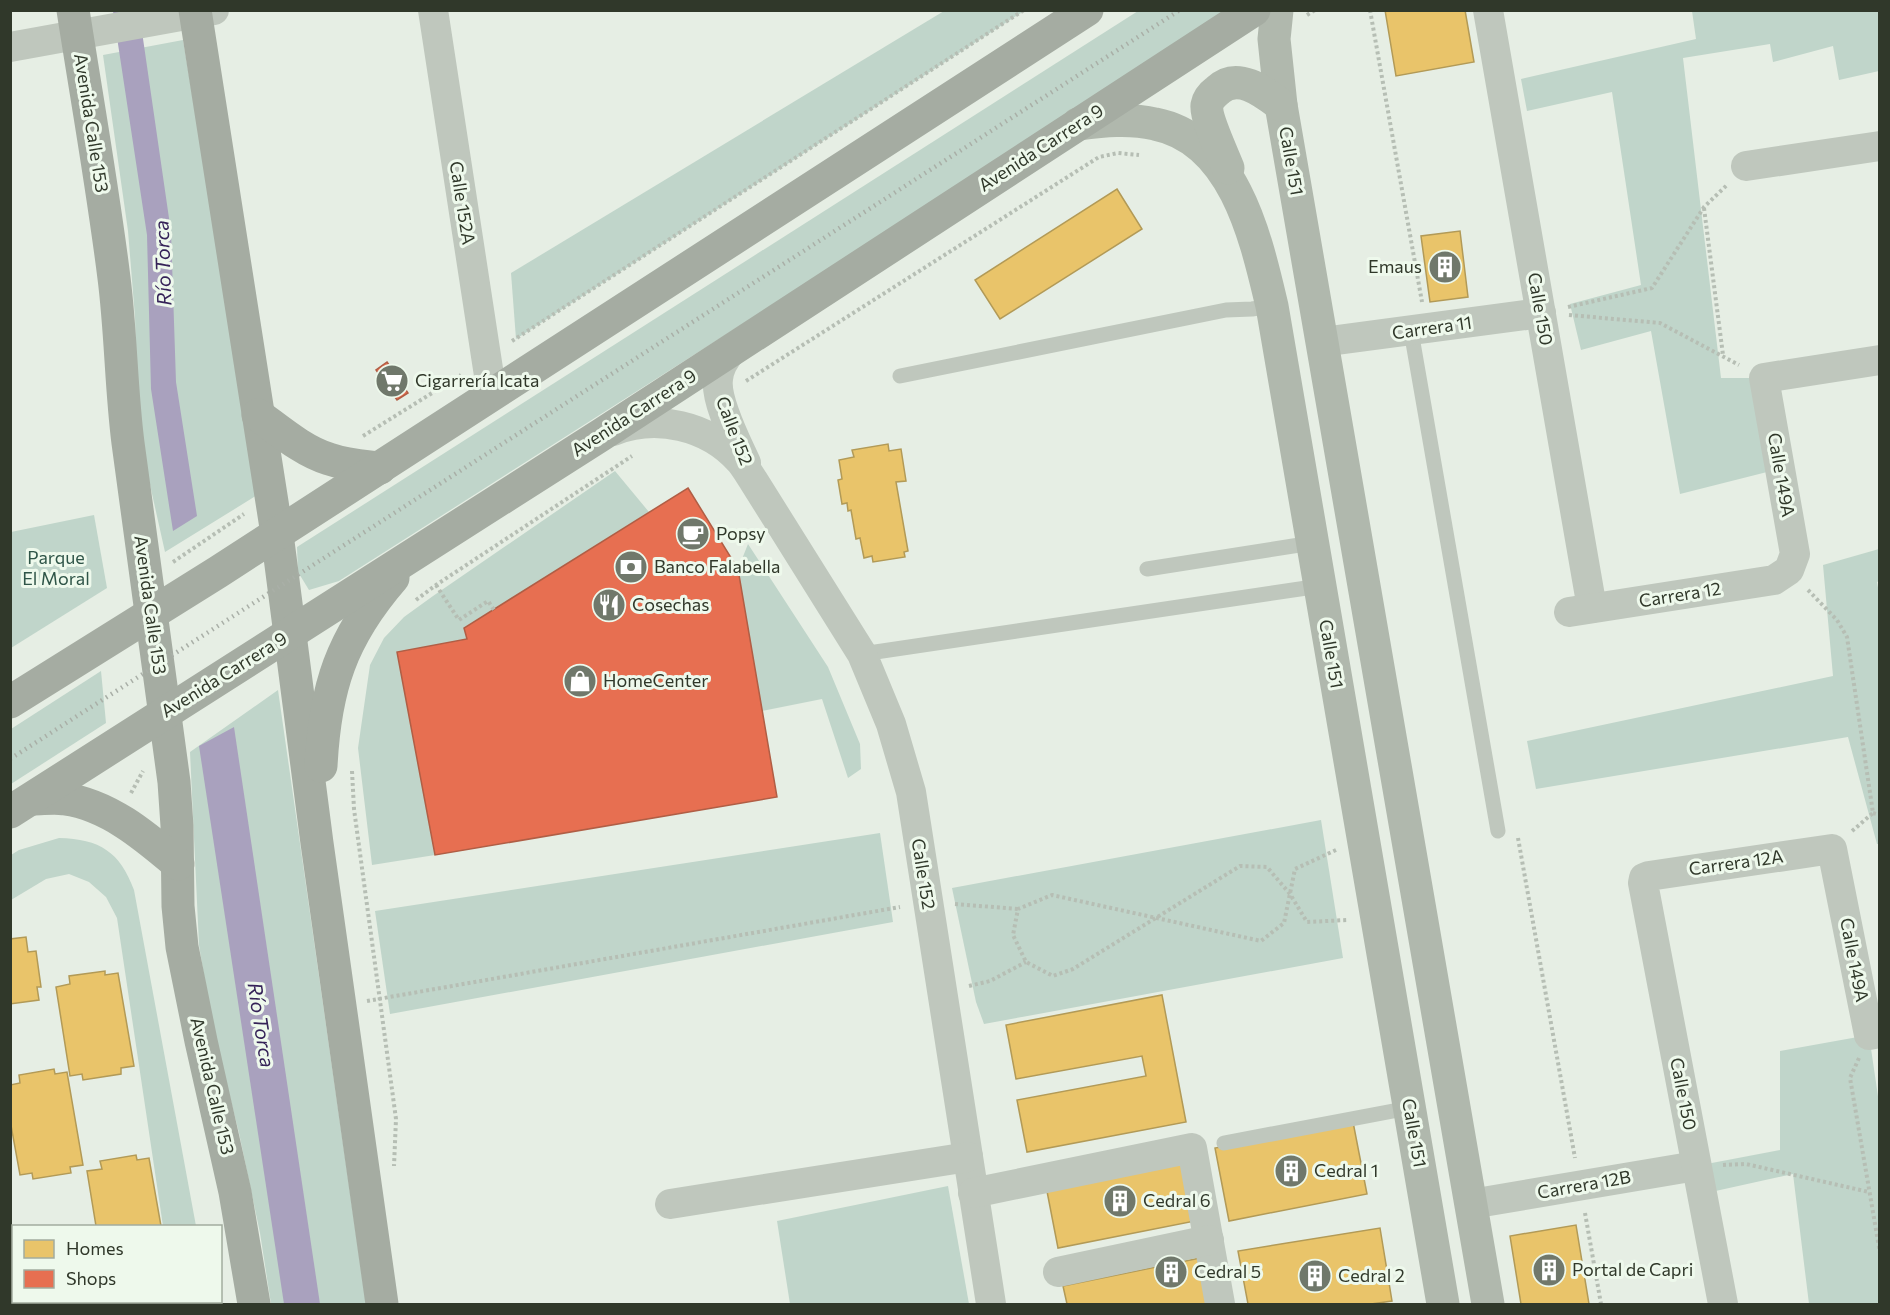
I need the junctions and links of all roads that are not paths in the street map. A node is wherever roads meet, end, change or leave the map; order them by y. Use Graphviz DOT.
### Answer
graph roads {
  1 [pos="433,10"];
  2 [pos="1087,10"];
  3 [pos="1254,10"];
  4 [pos="1488,10"];
  5 [pos="202,12"];
  6 [pos="1291,13"];
  7 [pos="84,25"];
  8 [pos="10,47"];
  9 [pos="1281,105"];
  10 [pos="1078,124"];
  11 [pos="1880,146"];
  12 [pos="1746,166"];
  13 [pos="1238,195"];
  14 [pos="1272,306"];
  15 [pos="1541,313"];
  16 [pos="1411,331"];
  17 [pos="1322,342"];
  18 [pos="732,350"];
  19 [pos="1880,360"];
  20 [pos="900,376"];
  21 [pos="492,395"];
  22 [pos="258,415"];
  23 [pos="601,435"];
  24 [pos="380,468"];
  25 [pos="753,480"];
  26 [pos="277,534"];
  27 [pos="1312,543"];
  28 [pos="414,554"];
  29 [pos="1147,569"];
  30 [pos="1789,570"];
  31 [pos="1320,586"];
  32 [pos="162,607"];
  33 [pos="1581,610"];
  34 [pos="290,633"];
  35 [pos="862,654"];
  36 [pos="10,702"];
  37 [pos="175,706"];
  38 [pos="22,805"];
  39 [pos="1498,831"];
  40 [pos="317,843"];
  41 [pos="1832,849"];
  42 [pos="178,864"];
  43 [pos="1643,883"];
  44 [pos="1874,1034"];
  45 [pos="1409,1108"];
  46 [pos="1224,1143"];
  47 [pos="968,1157"];
  48 [pos="1696,1166"];
  49 [pos="973,1193"];
  50 [pos="670,1204"];
  51 [pos="1471,1204"];
  52 [pos="1209,1240"];
  53 [pos="1058,1272"];
  54 [pos="254,1305"];
  55 [pos="382,1305"];
  56 [pos="991,1305"];
  57 [pos="1220,1305"];
  58 [pos="1443,1305"];
  59 [pos="1488,1305"];
  60 [pos="1723,1305"];
  1 -- 21 [label="street, Calle 152A"];
  2 -- 21 [label="main road"];
  3 -- 10 [label="main road, Avenida Carrera 9"];
  4 -- 15 [label="street, Calle 150"];
  5 -- 7 [label="street"];
  5 -- 22 [label="main road"];
  6 -- 9 [label="street, Calle 151"];
  7 -- 8 [label="street"];
  7 -- 32 [label="main road, Avenida Calle 153"];
  9 -- 13 [label="street"];
  9 -- 17 [label="street, Calle 151"];
  10 -- 13 [label="street, Calle 151"];
  10 -- 18 [label="main road, Avenida Carrera 9"];
  11 -- 12 [label="street"];
  13 -- 14 [label="street, Calle 151"];
  14 -- 20 [label="lane"];
  14 -- 27 [label="street, Calle 151"];
  15 -- 16 [label="street, Carrera 11"];
  15 -- 33 [label="street, Calle 150"];
  16 -- 17 [label="street, Carrera 11"];
  16 -- 39 [label="lane"];
  17 -- 51 [label="street, Calle 151"];
  18 -- 23 [label="main road, Avenida Carrera 9"];
  18 -- 25 [label="street, Calle 152"];
  19 -- 30 [label="street, Calle 149A"];
  21 -- 24 [label="main road"];
  22 -- 24 [label="main road"];
  22 -- 26 [label="main road"];
  23 -- 25 [label="street, Calle 152"];
  23 -- 28 [label="main road, Avenida Carrera 9"];
  24 -- 26 [label="main road"];
  25 -- 35 [label="street, Calle 152"];
  26 -- 32 [label="main road"];
  26 -- 34 [label="main road"];
  27 -- 29 [label="lane"];
  27 -- 31 [label="street, Calle 151"];
  28 -- 34 [label="main road, Avenida Carrera 9"];
  28 -- 40 [label="main road"];
  30 -- 33 [label="street, Carrera 12"];
  31 -- 35 [label="lane"];
  31 -- 45 [label="street, Calle 151"];
  32 -- 36 [label="main road"];
  32 -- 37 [label="main road, Avenida Calle 153"];
  34 -- 37 [label="main road, Avenida Carrera 9"];
  34 -- 40 [label="main road"];
  35 -- 47 [label="street, Calle 152"];
  37 -- 38 [label="main road, Avenida Carrera 9"];
  37 -- 42 [label="main road, Avenida Calle 153"];
  38 -- 42 [label="main road"];
  40 -- 55 [label="main road"];
  41 -- 43 [label="street, Carrera 12A"];
  41 -- 44 [label="street, Calle 149A"];
  42 -- 54 [label="main road, Avenida Calle 153"];
  43 -- 48 [label="street, Calle 150"];
  45 -- 46 [label="lane"];
  45 -- 58 [label="street, Calle 151"];
  47 -- 49 [label="street, Calle 152"];
  47 -- 50 [label="street"];
  48 -- 51 [label="street, Carrera 12B"];
  48 -- 60 [label="street, Calle 150"];
  49 -- 52 [label="street"];
  49 -- 56 [label="street, Calle 152"];
  51 -- 59 [label="street, Calle 151"];
  52 -- 53 [label="street"];
  52 -- 57 [label="street"];
}
